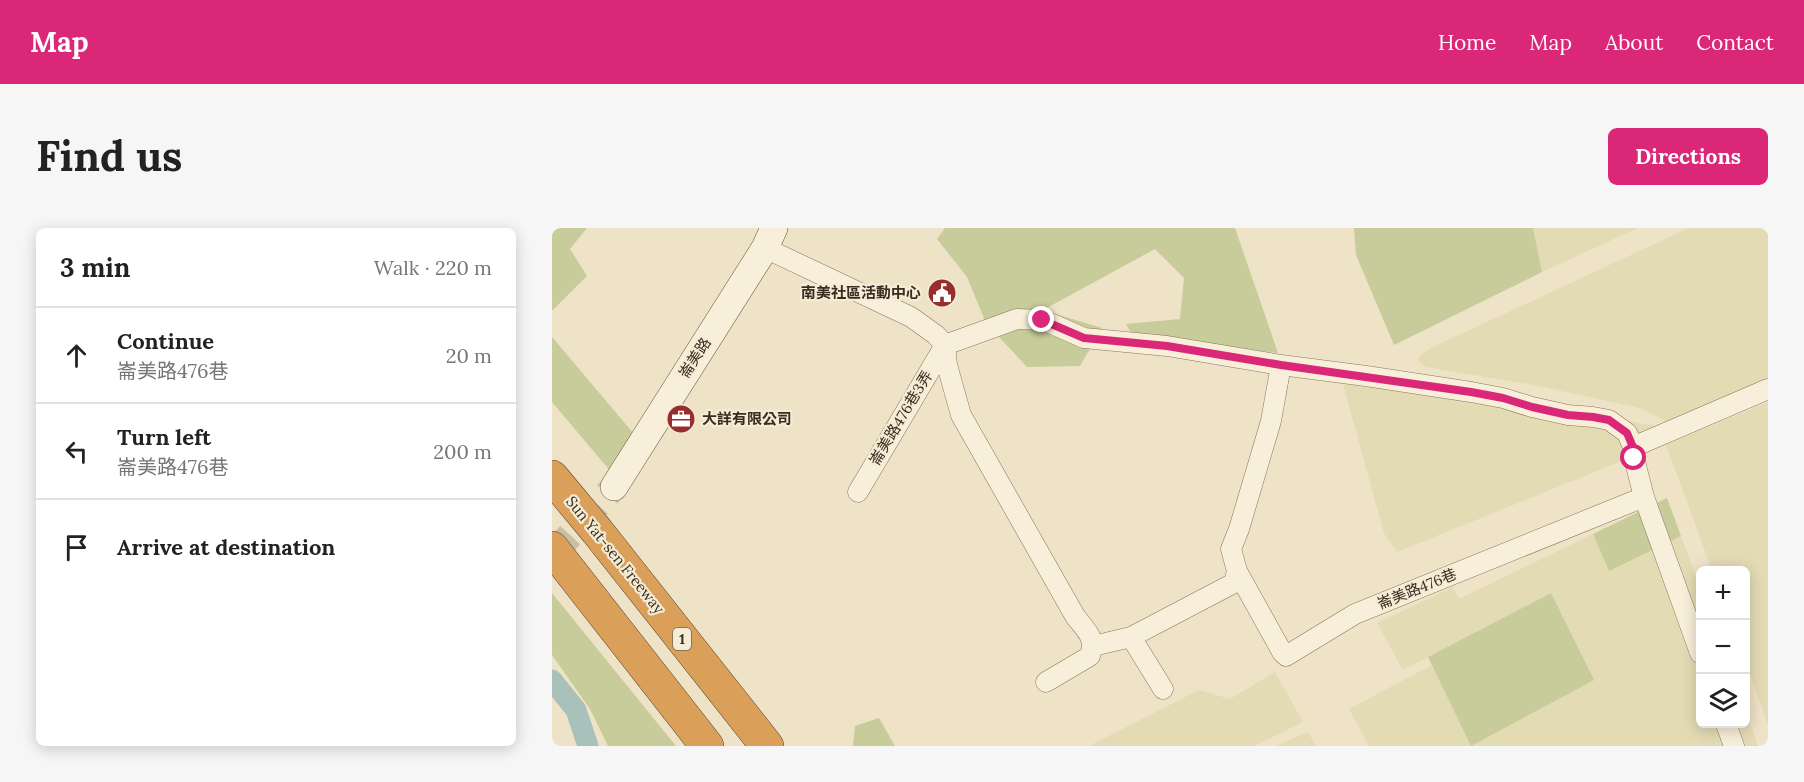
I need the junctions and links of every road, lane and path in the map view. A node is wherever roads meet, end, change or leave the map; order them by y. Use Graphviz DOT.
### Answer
graph roads {
  1 [pos="770,238"];
  2 [pos="945,345"];
  3 [pos="1281,365"];
  4 [pos="1768,389"];
  5 [pos="1633,447"];
  6 [pos="552,477"];
  7 [pos="614,487"];
  8 [pos="858,492"];
  9 [pos="1644,497"];
  10 [pos="552,548"];
  11 [pos="1237,572"];
  12 [pos="1131,637"];
  13 [pos="1696,639"];
  14 [pos="1093,646"];
  15 [pos="1046,682"];
  16 [pos="1163,689"];
  17 [pos="1728,728"];
  18 [pos="707,746"];
  19 [pos="767,746"];
  20 [pos="1734,746"];
  1 -- 2 [label="street"];
  1 -- 7 [label="street, 崙美路"];
  2 -- 3 [label="street"];
  2 -- 8 [label="street, 崙美路476巷3弄"];
  2 -- 14 [label="street"];
  3 -- 5 [label="street"];
  3 -- 11 [label="street, 崙美路476巷"];
  4 -- 5 [label="street"];
  5 -- 9 [label="street"];
  6 -- 19 [label="highway, Sun Yat-sen Freeway / 1"];
  9 -- 11 [label="street, 崙美路476巷"];
  9 -- 13 [label="street"];
  10 -- 18 [label="highway"];
  11 -- 12 [label="street"];
  12 -- 14 [label="street"];
  12 -- 16 [label="street"];
  14 -- 15 [label="street"];
  17 -- 20 [label="street"];
}
